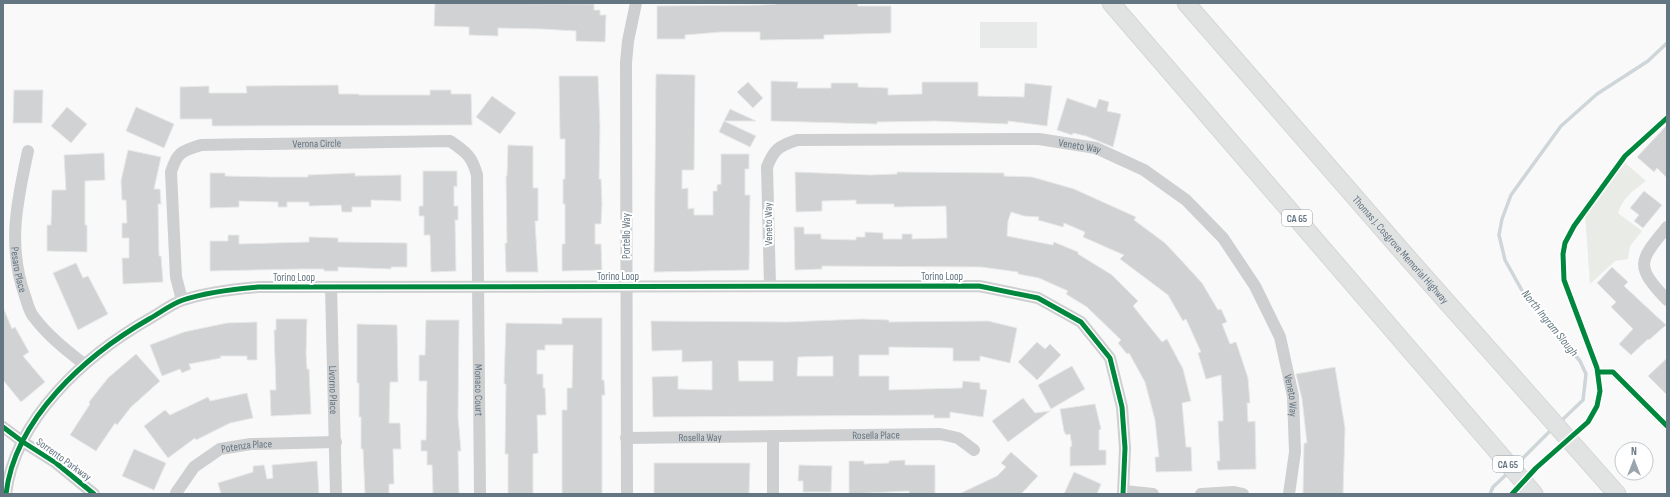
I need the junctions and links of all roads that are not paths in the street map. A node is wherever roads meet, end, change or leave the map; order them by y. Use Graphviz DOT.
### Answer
graph roads {
  1 [pos="636,3"];
  2 [pos="1111,3"];
  3 [pos="1186,3"];
  4 [pos="28,151"];
  5 [pos="1667,227"];
  6 [pos="626,286"];
  7 [pos="770,286"];
  8 [pos="331,287"];
  9 [pos="478,287"];
  10 [pos="182,300"];
  11 [pos="1667,300"];
  12 [pos="84,364"];
  13 [pos="3,427"];
  14 [pos="773,436"];
  15 [pos="626,438"];
  16 [pos="23,442"];
  17 [pos="336,442"];
  18 [pos="974,450"];
  19 [pos="176,493"];
  20 [pos="1124,493"];
  21 [pos="6,494"];
  22 [pos="94,494"];
  23 [pos="336,494"];
  24 [pos="480,494"];
  25 [pos="627,494"];
  26 [pos="773,494"];
  27 [pos="1154,494"];
  28 [pos="1201,494"];
  29 [pos="1243,494"];
  30 [pos="1289,494"];
  31 [pos="1534,494"];
  32 [pos="1617,494"];
  1 -- 6 [label="street, Portello Way"];
  2 -- 31 [label="highway, CA 65"];
  3 -- 32 [label="highway, Thomas J. Cosgrove Memorial Highway"];
  4 -- 12 [label="street, Pesaro Place"];
  5 -- 11 [label="street"];
  6 -- 7 [label="street, Torino Loop"];
  6 -- 9 [label="street, Torino Loop"];
  6 -- 15 [label="street, Portello Way"];
  7 -- 20 [label="street, Torino Loop"];
  7 -- 30 [label="street, Veneto Way"];
  8 -- 9 [label="street, Torino Loop"];
  8 -- 10 [label="street, Torino Loop"];
  8 -- 17 [label="street, Livorno Place"];
  9 -- 10 [label="street, Verona Circle"];
  9 -- 24 [label="street, Monaco Court"];
  10 -- 12 [label="street, Torino Loop"];
  12 -- 16 [label="street, Torino Loop"];
  13 -- 16 [label="street, Sorrento Parkway"];
  14 -- 15 [label="street, Rosella Way"];
  14 -- 18 [label="street, Rosella Place"];
  14 -- 26 [label="street"];
  15 -- 25 [label="street, Portello Way"];
  16 -- 21 [label="street, Torino Loop"];
  16 -- 22 [label="street, Sorrento Parkway"];
  17 -- 19 [label="street, Potenza Place"];
  17 -- 23 [label="street, Livorno Place"];
  20 -- 27 [label="street"];
  28 -- 29 [label="street"];
}
